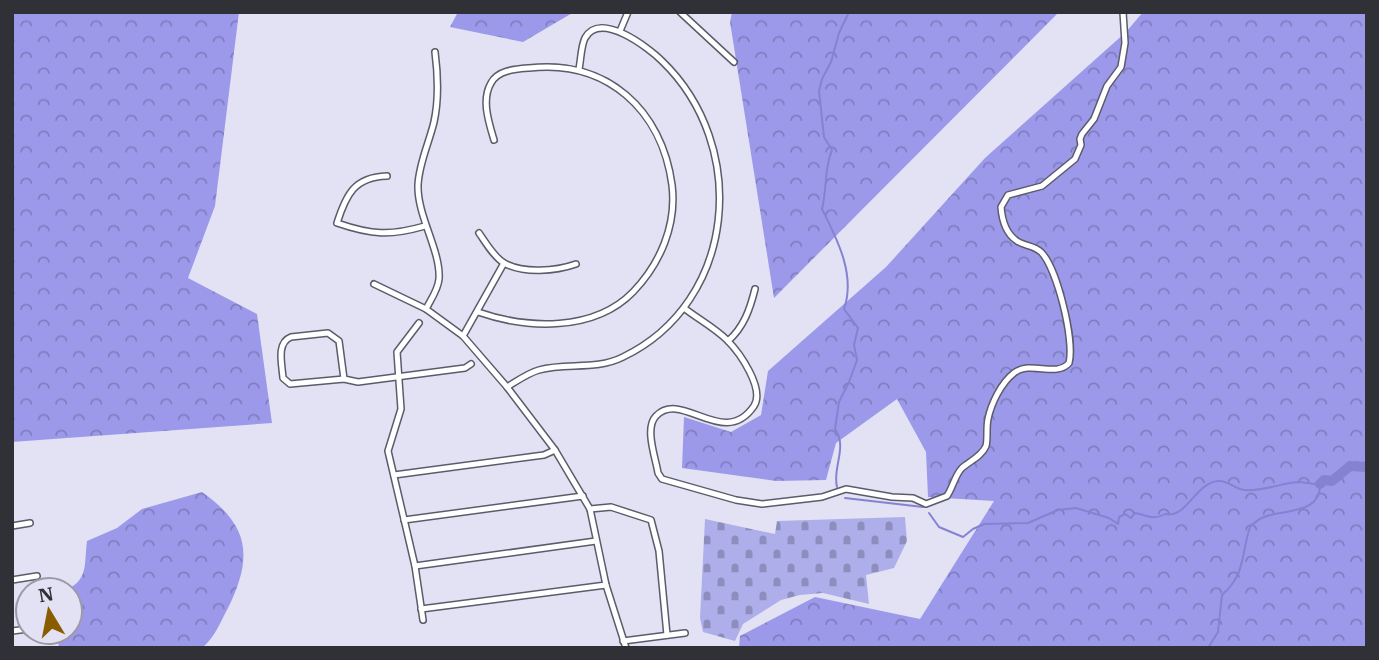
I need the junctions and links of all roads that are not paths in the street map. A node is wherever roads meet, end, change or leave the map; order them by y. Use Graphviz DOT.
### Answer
graph roads {
  1 [pos="628,12"];
  2 [pos="680,12"];
  3 [pos="1123,12"];
  4 [pos="620,31"];
  5 [pos="435,52"];
  6 [pos="734,62"];
  7 [pos="579,69"];
  8 [pos="494,140"];
  9 [pos="387,177"];
  10 [pos="425,226"];
  11 [pos="480,233"];
  12 [pos="504,263"];
  13 [pos="576,264"];
  14 [pos="374,284"];
  15 [pos="755,289"];
  16 [pos="684,308"];
  17 [pos="426,309"];
  18 [pos="478,312"];
  19 [pos="419,323"];
  20 [pos="463,335"];
  21 [pos="728,341"];
  22 [pos="471,364"];
  23 [pos="398,376"];
  24 [pos="344,379"];
  25 [pos="507,387"];
  26 [pos="555,450"];
  27 [pos="394,475"];
  28 [pos="583,496"];
  29 [pos="590,509"];
  30 [pos="404,520"];
  31 [pos="30,523"];
  32 [pos="12,526"];
  33 [pos="596,541"];
  34 [pos="415,566"];
  35 [pos="606,585"];
  36 [pos="421,609"];
  37 [pos="423,620"];
  38 [pos="685,633"];
  39 [pos="667,635"];
  40 [pos="623,641"];
  41 [pos="626,648"];
  1 -- 4 [label="street"];
  2 -- 6 [label="street"];
  3 -- 21 [label="street"];
  4 -- 7 [label="street"];
  4 -- 16 [label="street"];
  5 -- 10 [label="street"];
  7 -- 8 [label="street"];
  7 -- 18 [label="street"];
  9 -- 10 [label="street"];
  10 -- 17 [label="street"];
  11 -- 12 [label="street"];
  12 -- 13 [label="street"];
  12 -- 18 [label="street"];
  14 -- 17 [label="street"];
  15 -- 21 [label="street"];
  16 -- 21 [label="street"];
  16 -- 25 [label="street"];
  17 -- 20 [label="street"];
  18 -- 20 [label="street"];
  19 -- 23 [label="street"];
  20 -- 25 [label="street"];
  22 -- 23 [label="street"];
  23 -- 24 [label="street"];
  23 -- 27 [label="street"];
  24 -- 24 [label="street"];
  25 -- 26 [label="street"];
  26 -- 27 [label="street"];
  26 -- 28 [label="street"];
  27 -- 30 [label="street"];
  28 -- 29 [label="street"];
  28 -- 30 [label="street"];
  29 -- 33 [label="street"];
  29 -- 39 [label="street"];
  30 -- 34 [label="street"];
  31 -- 32 [label="street"];
  33 -- 34 [label="street"];
  33 -- 35 [label="street"];
  34 -- 36 [label="street"];
  35 -- 36 [label="street"];
  35 -- 40 [label="street"];
  36 -- 37 [label="street"];
  38 -- 39 [label="street"];
  39 -- 40 [label="street"];
  40 -- 41 [label="street"];
}
